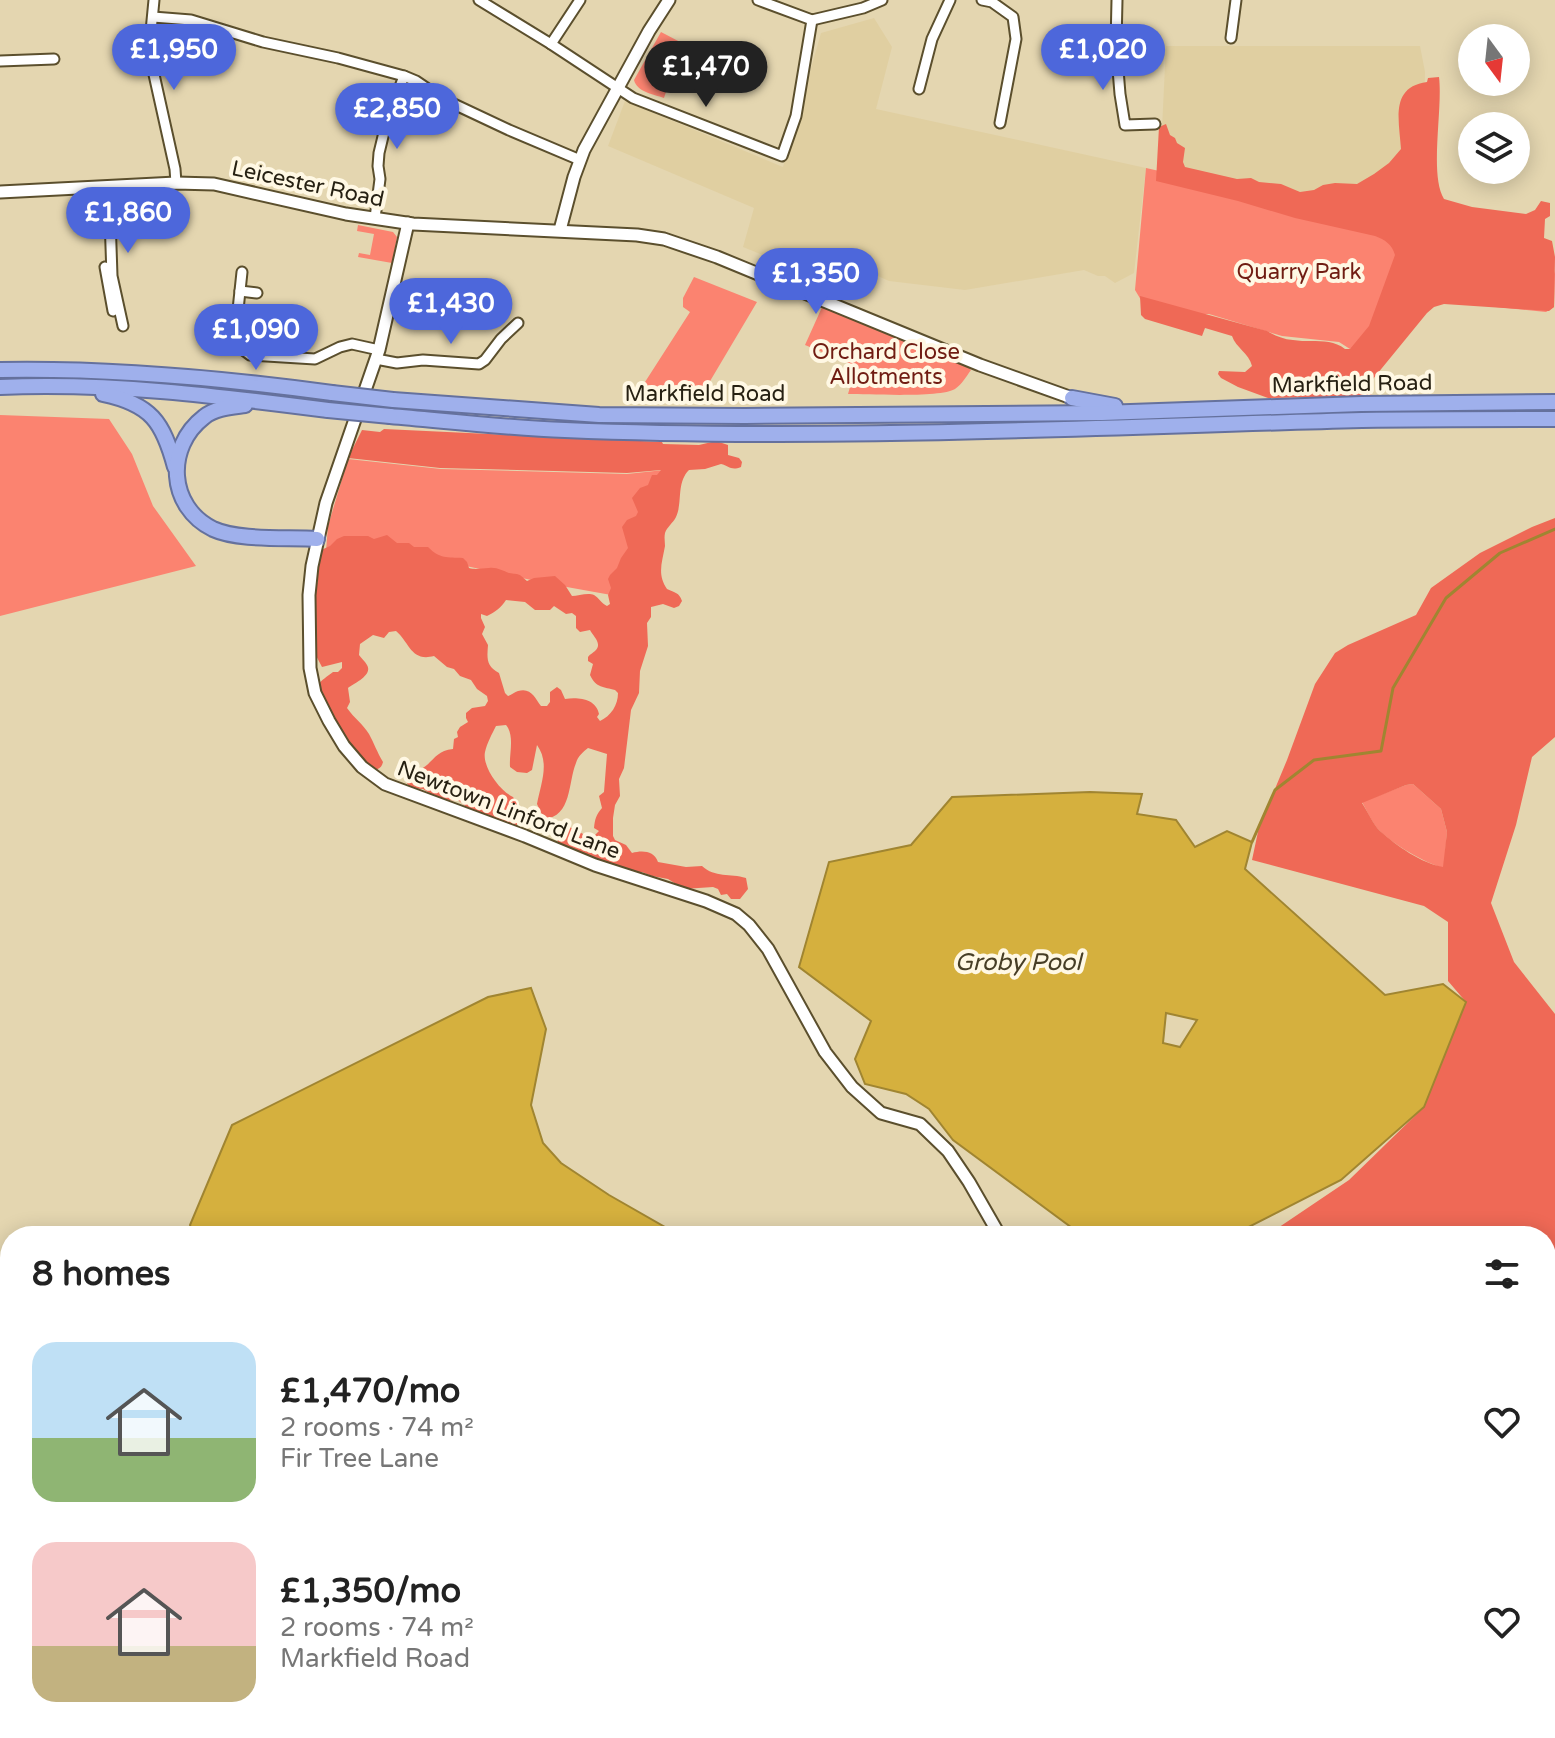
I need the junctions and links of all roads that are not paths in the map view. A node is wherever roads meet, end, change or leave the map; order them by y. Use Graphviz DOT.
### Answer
graph roads {
  1 [pos="154,0"];
  2 [pos="479,0"];
  3 [pos="580,0"];
  4 [pos="669,0"];
  5 [pos="758,0"];
  6 [pos="882,0"];
  7 [pos="950,0"];
  8 [pos="982,0"];
  9 [pos="1117,0"];
  10 [pos="1236,0"];
  11 [pos="153,17"];
  12 [pos="812,20"];
  13 [pos="1231,38"];
  14 [pos="551,44"];
  15 [pos="54,59"];
  16 [pos="0,61"];
  17 [pos="404,76"];
  18 [pos="618,89"];
  19 [pos="919,89"];
  20 [pos="1000,123"];
  21 [pos="1155,124"];
  22 [pos="580,160"];
  23 [pos="176,183"];
  24 [pos="106,188"];
  25 [pos="0,192"];
  26 [pos="375,218"];
  27 [pos="408,223"];
  28 [pos="560,230"];
  29 [pos="242,272"];
  30 [pos="240,291"];
  31 [pos="257,293"];
  32 [pos="113,311"];
  33 [pos="123,326"];
  34 [pos="519,339"];
  35 [pos="378,354"];
  36 [pos="0,370"];
  37 [pos="0,387"];
  38 [pos="71,387"];
  39 [pos="1072,398"];
  40 [pos="268,402"];
  41 [pos="1555,402"];
  42 [pos="1165,411"];
  43 [pos="1555,419"];
  44 [pos="177,471"];
  45 [pos="317,539"];
  46 [pos="994,1226"];
  1 -- 11 [label="street"];
  2 -- 14 [label="street"];
  3 -- 14 [label="street"];
  4 -- 18 [label="street"];
  5 -- 12 [label="street"];
  6 -- 12 [label="street"];
  7 -- 19 [label="street"];
  8 -- 20 [label="street"];
  9 -- 21 [label="street"];
  10 -- 13 [label="street"];
  11 -- 17 [label="street"];
  11 -- 23 [label="street"];
  12 -- 18 [label="street"];
  14 -- 18 [label="street"];
  15 -- 16 [label="street"];
  17 -- 22 [label="street"];
  17 -- 26 [label="street"];
  18 -- 22 [label="street"];
  22 -- 28 [label="street"];
  23 -- 24 [label="street, Leicester Road"];
  23 -- 26 [label="street, Leicester Road"];
  24 -- 25 [label="street, Leicester Road"];
  24 -- 32 [label="street"];
  24 -- 33 [label="street"];
  26 -- 27 [label="street, Leicester Road"];
  27 -- 28 [label="street, Leicester Road"];
  27 -- 35 [label="street, Newtown Linford Lane"];
  28 -- 39 [label="street"];
  29 -- 30 [label="street"];
  30 -- 31 [label="street"];
  30 -- 35 [label="street"];
  34 -- 35 [label="street"];
  35 -- 45 [label="street, Newtown Linford Lane"];
  36 -- 42 [label="highway, Markfield Road, bridge"];
  37 -- 38 [label="highway, Markfield Road"];
  38 -- 40 [label="highway, Markfield Road"];
  38 -- 44 [label="highway"];
  39 -- 42 [label="highway"];
  40 -- 43 [label="highway, Markfield Road, bridge"];
  40 -- 44 [label="highway"];
  41 -- 42 [label="highway, Markfield Road"];
  44 -- 45 [label="highway"];
  45 -- 46 [label="street, Newtown Linford Lane"];
}
